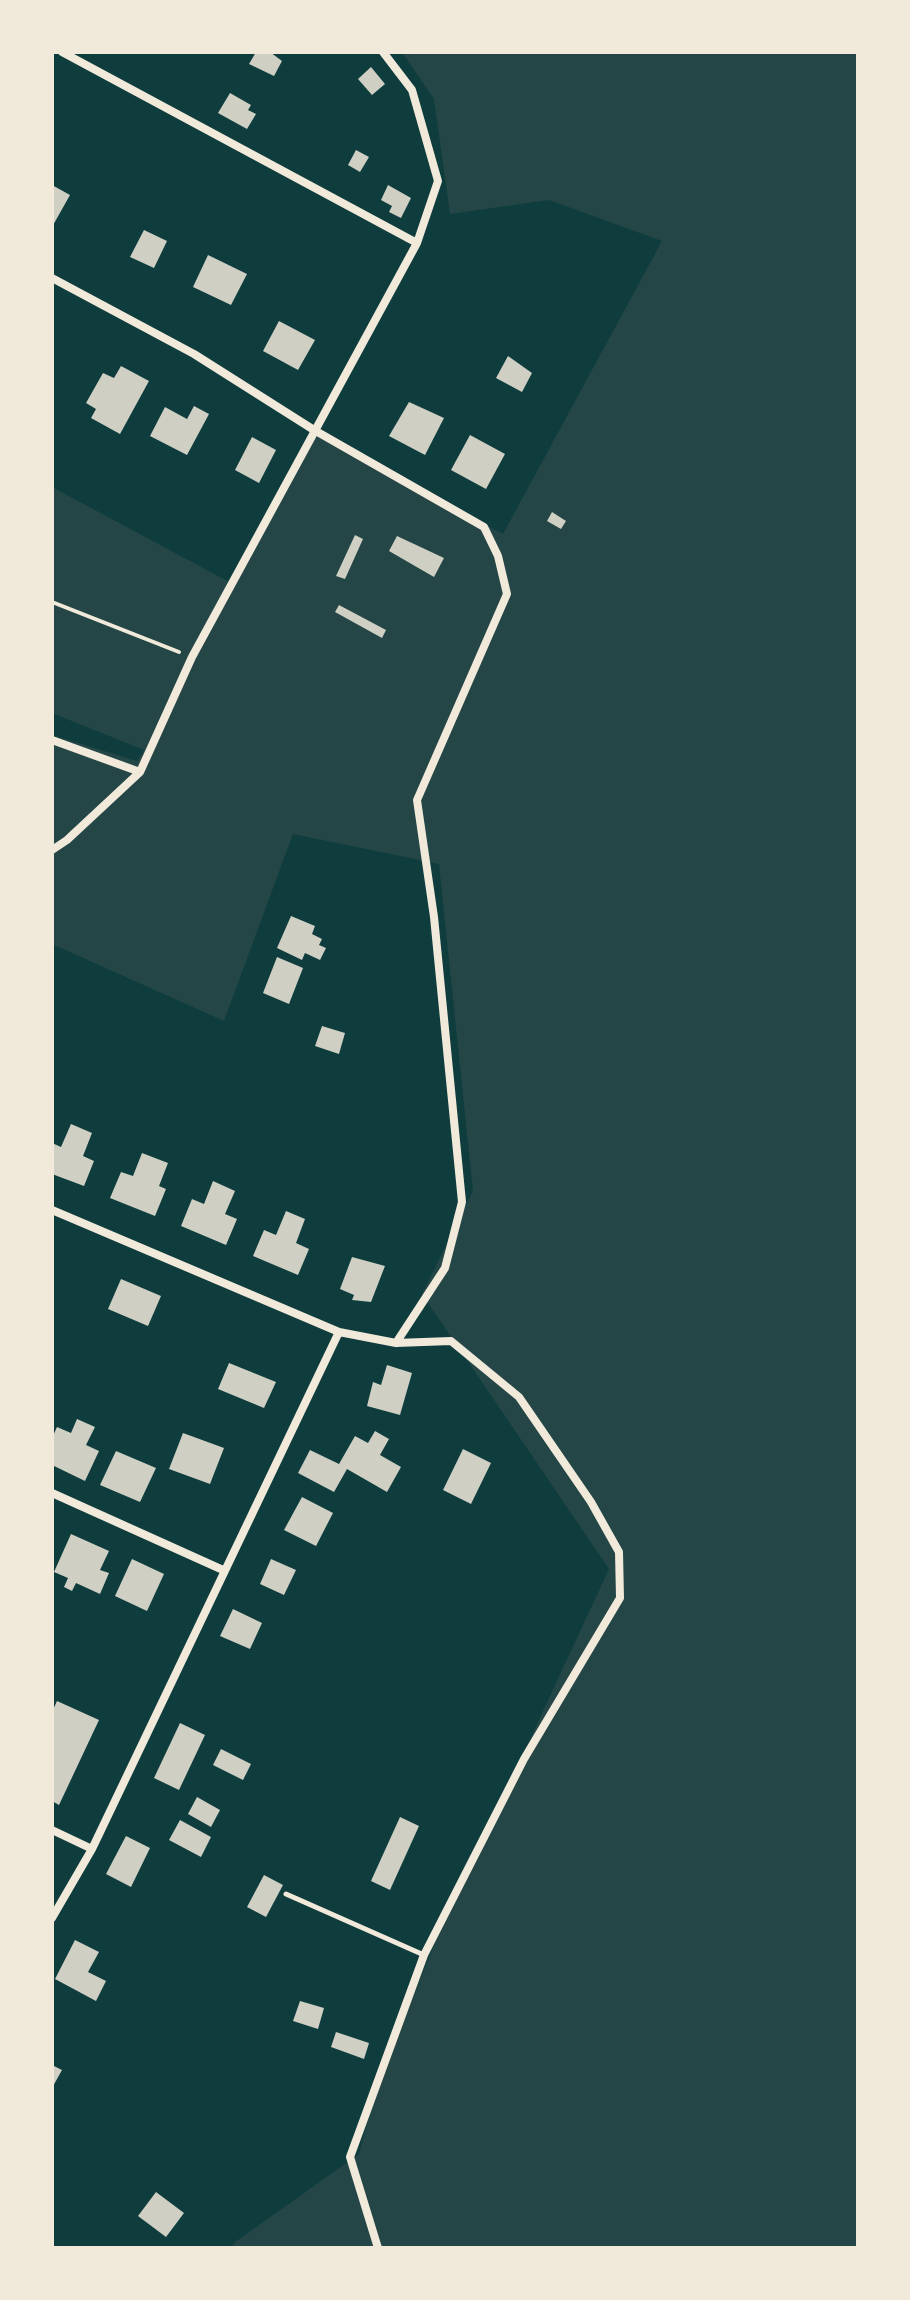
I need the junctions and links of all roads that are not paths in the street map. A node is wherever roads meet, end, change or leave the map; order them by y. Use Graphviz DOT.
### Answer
graph roads {
  1 [pos="62,52"];
  2 [pos="383,52"];
  3 [pos="417,243"];
  4 [pos="52,278"];
  5 [pos="314,430"];
  6 [pos="52,740"];
  7 [pos="140,772"];
  8 [pos="52,850"];
  9 [pos="52,1210"];
  10 [pos="339,1332"];
  11 [pos="396,1343"];
  12 [pos="52,1493"];
  13 [pos="223,1570"];
  14 [pos="52,1830"];
  15 [pos="92,1849"];
  16 [pos="286,1894"];
  17 [pos="52,1918"];
  18 [pos="424,1955"];
  19 [pos="378,2248"];
  1 -- 3 [label="street"];
  2 -- 3 [label="street"];
  3 -- 5 [label="street"];
  4 -- 5 [label="street"];
  5 -- 7 [label="street"];
  5 -- 11 [label="street"];
  6 -- 7 [label="street"];
  7 -- 8 [label="street"];
  9 -- 10 [label="street"];
  10 -- 11 [label="street"];
  10 -- 13 [label="street"];
  11 -- 18 [label="street"];
  12 -- 13 [label="street"];
  13 -- 15 [label="street"];
  14 -- 15 [label="street"];
  15 -- 17 [label="street"];
  16 -- 18 [label="lane"];
  18 -- 19 [label="street"];
}
